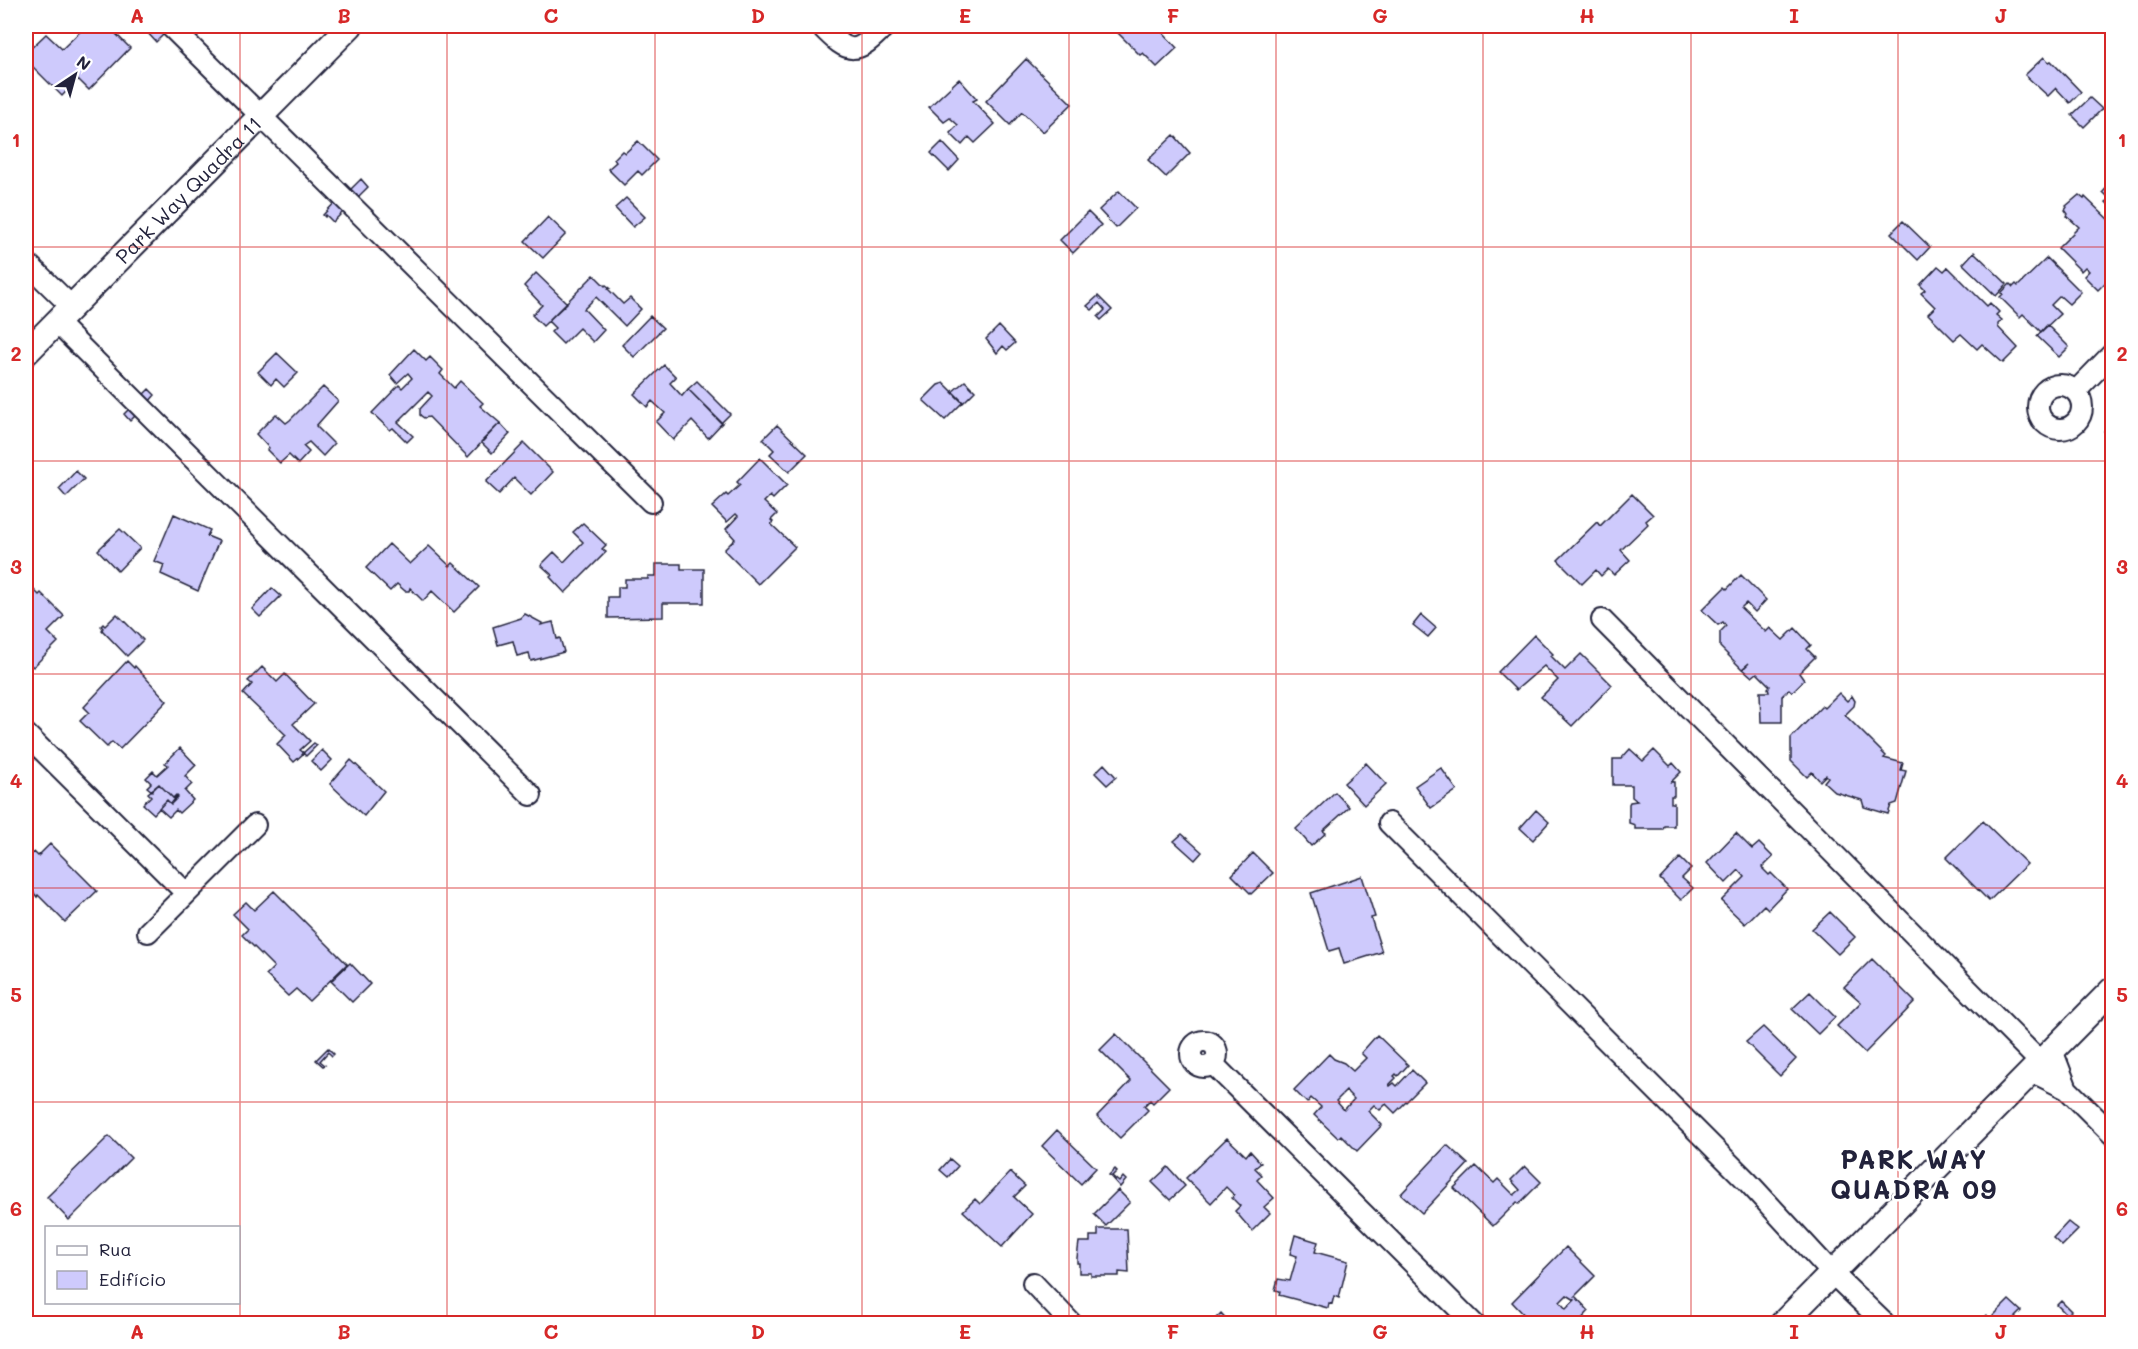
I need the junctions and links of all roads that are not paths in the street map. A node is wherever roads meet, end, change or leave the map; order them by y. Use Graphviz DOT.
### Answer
graph roads {
  1 [pos="170,26"];
  2 [pos="350,26"];
  3 [pos="821,26"];
  4 [pos="885,26"];
  5 [pos="260,116"];
  6 [pos="26,262"];
  7 [pos="64,315"];
  8 [pos="26,353"];
  9 [pos="2112,354"];
  10 [pos="2076,391"];
  11 [pos="651,502"];
  12 [pos="1602,620"];
  13 [pos="26,734"];
  14 [pos="531,795"];
  15 [pos="1389,823"];
  16 [pos="255,825"];
  17 [pos="186,893"];
  18 [pos="148,932"];
  19 [pos="2112,990"];
  20 [pos="2041,1061"];
  21 [pos="1213,1064"];
  22 [pos="2067,1089"];
  23 [pos="2112,1134"];
  24 [pos="1832,1273"];
  25 [pos="1033,1283"];
  26 [pos="1072,1323"];
  27 [pos="1474,1323"];
  28 [pos="1782,1323"];
  29 [pos="1885,1323"];
  1 -- 5 [label="street"];
  2 -- 5 [label="street, Park Way Quadra 11"];
  3 -- 4 [label="street"];
  5 -- 7 [label="street, Park Way Quadra 11"];
  5 -- 11 [label="street"];
  6 -- 7 [label="street"];
  7 -- 8 [label="street, Park Way Quadra 11"];
  7 -- 14 [label="street"];
  9 -- 10 [label="street"];
  12 -- 20 [label="street"];
  13 -- 17 [label="street"];
  15 -- 24 [label="street"];
  16 -- 17 [label="street"];
  17 -- 18 [label="street"];
  19 -- 20 [label="street"];
  20 -- 22 [label="street"];
  20 -- 22 [label="street"];
  20 -- 24 [label="street"];
  21 -- 27 [label="street"];
  22 -- 23 [label="street"];
  24 -- 28 [label="street"];
  24 -- 29 [label="street"];
  25 -- 26 [label="street"];
}
